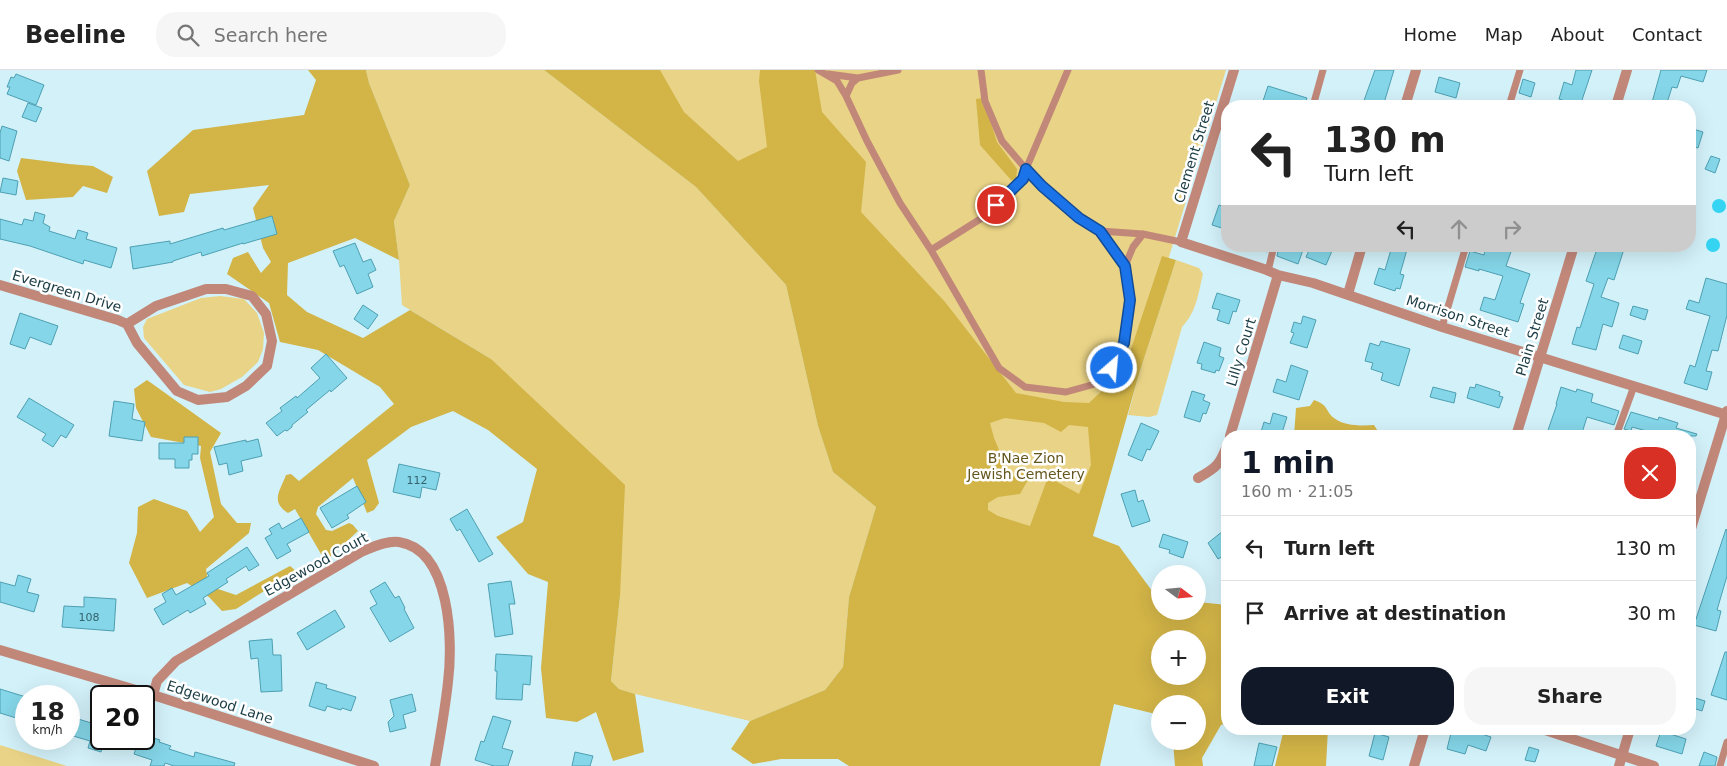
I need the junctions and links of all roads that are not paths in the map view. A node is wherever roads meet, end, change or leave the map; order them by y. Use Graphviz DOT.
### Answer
graph roads {
  1 [pos="898,70"];
  2 [pos="981,70"];
  3 [pos="1068,70"];
  4 [pos="1234,70"];
  5 [pos="1323,70"];
  6 [pos="1416,70"];
  7 [pos="1520,70"];
  8 [pos="1627,70"];
  9 [pos="821,72"];
  10 [pos="858,78"];
  11 [pos="846,96"];
  12 [pos="1225,100"];
  13 [pos="1315,100"];
  14 [pos="1407,100"];
  15 [pos="1511,100"];
  16 [pos="1618,100"];
  17 [pos="1221,112"];
  18 [pos="1026,169"];
  19 [pos="1100,231"];
  20 [pos="1143,234"];
  21 [pos="1181,242"];
  22 [pos="931,250"];
  23 [pos="1273,252"];
  24 [pos="1360,252"];
  25 [pos="1464,252"];
  26 [pos="1572,252"];
  27 [pos="1125,266"];
  28 [pos="1268,271"];
  29 [pos="1278,276"];
  30 [pos="0,285"];
  31 [pos="1348,294"];
  32 [pos="127,324"];
  33 [pos="1442,326"];
  34 [pos="1540,357"];
  35 [pos="1634,386"];
  36 [pos="1727,414"];
  37 [pos="1232,430"];
  38 [pos="1518,430"];
  39 [pos="1618,430"];
  40 [pos="1221,460"];
  41 [pos="1198,478"];
  42 [pos="1696,513"];
  43 [pos="0,650"];
  44 [pos="116,685"];
  45 [pos="155,688"];
  46 [pos="155,697"];
  47 [pos="1423,735"];
  48 [pos="1557,735"];
  49 [pos="1628,735"];
  50 [pos="1727,742"];
  51 [pos="1620,761"];
  52 [pos="374,766"];
  53 [pos="436,766"];
  54 [pos="1414,766"];
  55 [pos="1654,766"];
  56 [pos="1720,766"];
  1 -- 10 [label="lane"];
  2 -- 18 [label="lane"];
  3 -- 18 [label="lane"];
  4 -- 12 [label="street, Clement Street"];
  5 -- 13 [label="lane"];
  6 -- 14 [label="street"];
  7 -- 15 [label="lane"];
  8 -- 16 [label="street"];
  9 -- 10 [label="lane"];
  9 -- 11 [label="lane"];
  10 -- 11 [label="lane"];
  11 -- 22 [label="lane"];
  17 -- 21 [label="street, Clement Street"];
  18 -- 19 [label="lane"];
  18 -- 22 [label="lane"];
  19 -- 20 [label="lane"];
  19 -- 27 [label="lane"];
  20 -- 21 [label="lane"];
  20 -- 27 [label="lane"];
  21 -- 28 [label="street, Morrison Street"];
  22 -- 27 [label="lane"];
  23 -- 28 [label="lane"];
  24 -- 31 [label="street"];
  25 -- 33 [label="lane"];
  26 -- 34 [label="street, Plain Street"];
  28 -- 29 [label="street, Morrison Street"];
  29 -- 31 [label="street, Morrison Street"];
  29 -- 37 [label="street, Lilly Court"];
  30 -- 32 [label="street, Evergreen Drive"];
  31 -- 33 [label="street, Morrison Street"];
  32 -- 32 [label="street, Evergreen Drive"];
  33 -- 34 [label="street, Morrison Street"];
  34 -- 35 [label="street, Morrison Street"];
  34 -- 38 [label="street, Plain Street"];
  35 -- 36 [label="street, Morrison Street"];
  35 -- 39 [label="lane"];
  36 -- 42 [label="street"];
  40 -- 41 [label="street"];
  43 -- 44 [label="street, Edgewood Lane"];
  45 -- 53 [label="street, Edgewood Court"];
  46 -- 52 [label="street, Edgewood Lane"];
  47 -- 54 [label="street"];
  48 -- 51 [label="street"];
  49 -- 51 [label="street"];
  50 -- 56 [label="lane"];
  51 -- 55 [label="street"];
}
